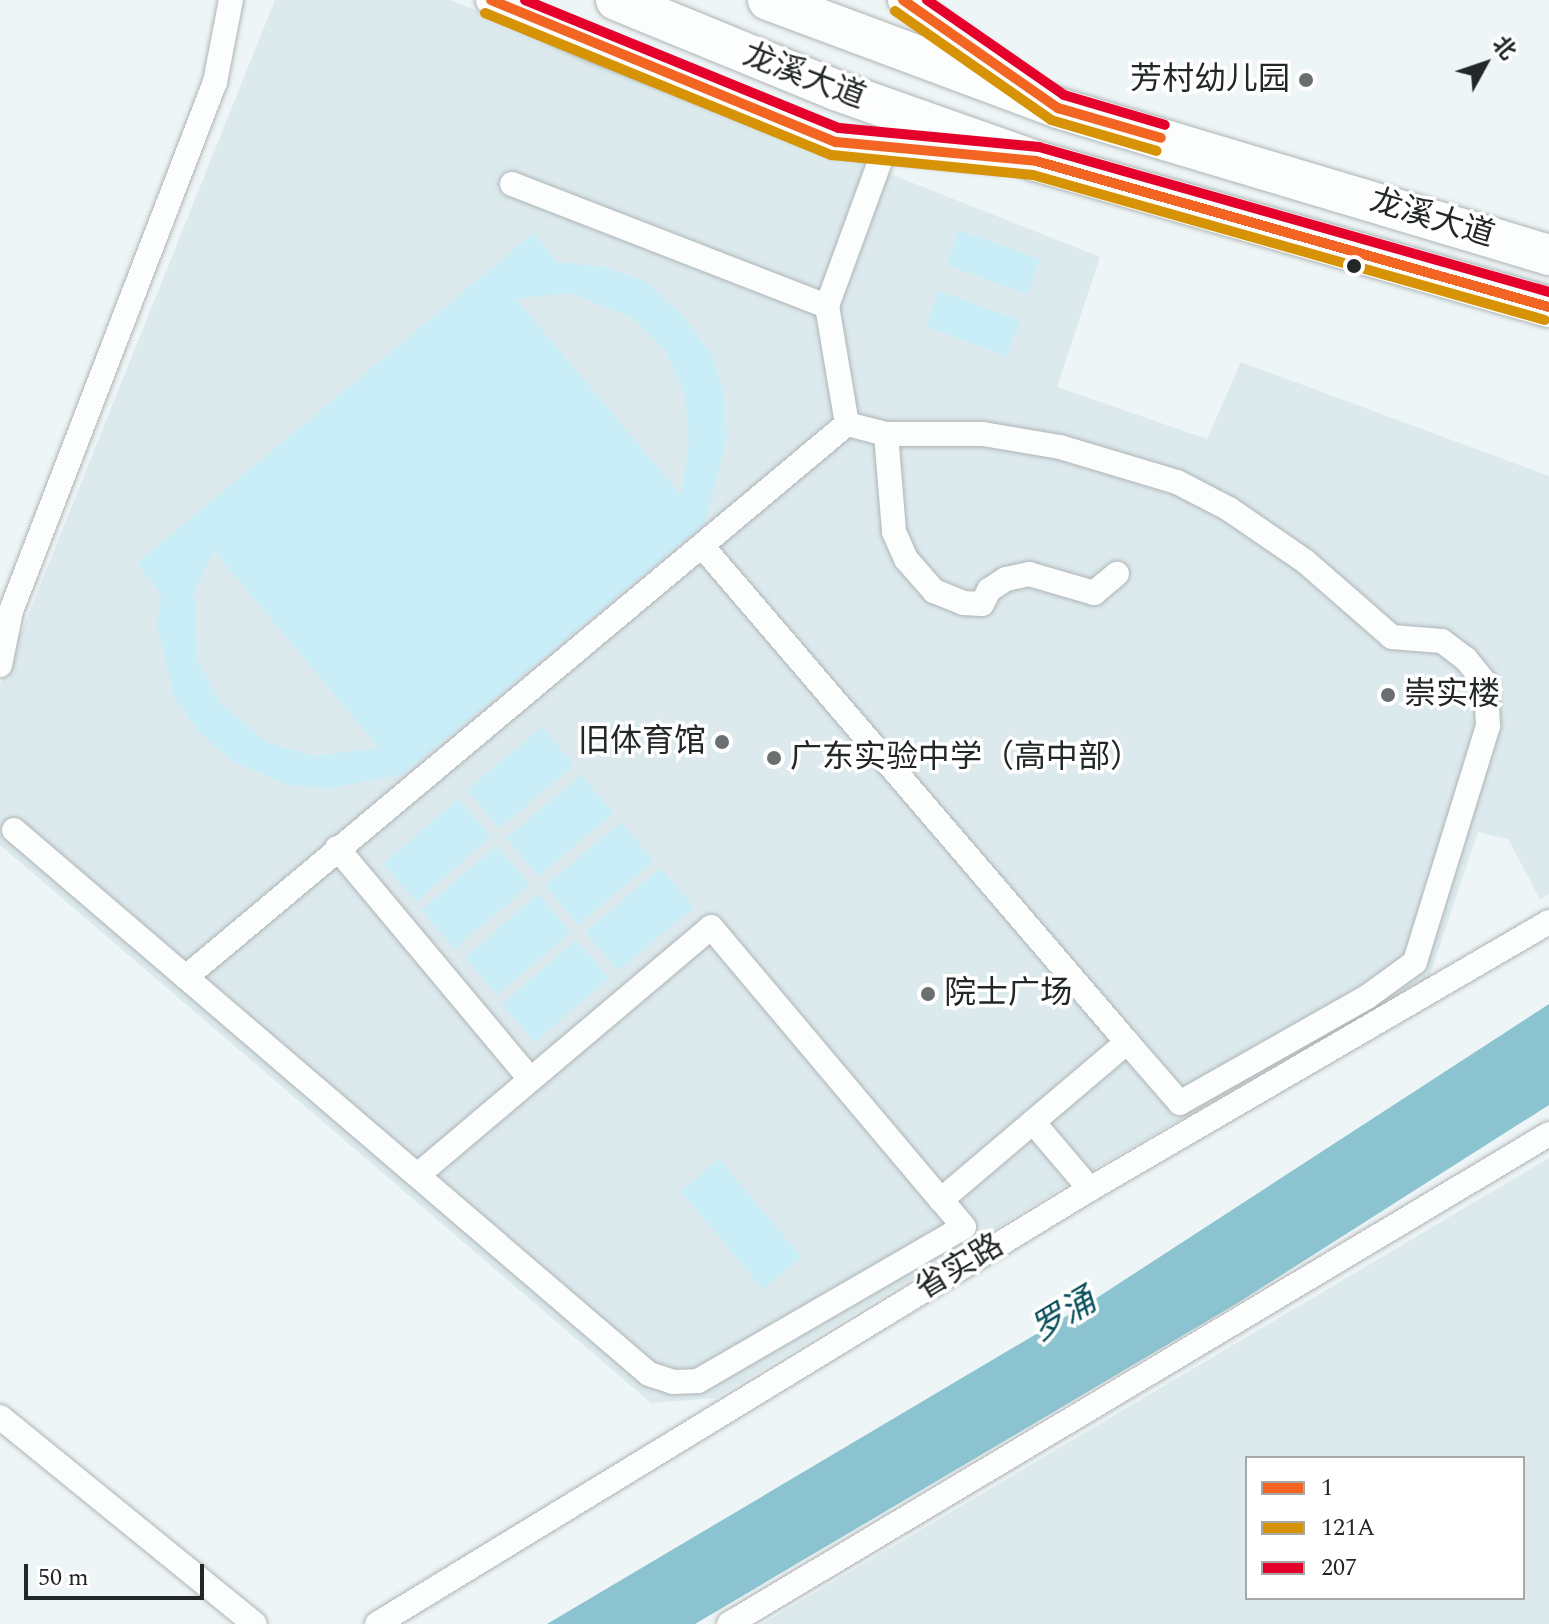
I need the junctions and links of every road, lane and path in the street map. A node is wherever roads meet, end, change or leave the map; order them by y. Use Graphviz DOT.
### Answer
graph roads {
  1 [pos="231,0"];
  2 [pos="491,0"];
  3 [pos="616,0"];
  4 [pos="768,0"];
  5 [pos="903,0"];
  6 [pos="1058,108"];
  7 [pos="884,150"];
  8 [pos="1036,161"];
  9 [pos="512,184"];
  10 [pos="1549,255"];
  11 [pos="827,306"];
  12 [pos="1549,307"];
  13 [pos="847,424"];
  14 [pos="886,434"];
  15 [pos="702,546"];
  16 [pos="1117,574"];
  17 [pos="20,590"];
  18 [pos="0,612"];
  19 [pos="0,665"];
  20 [pos="14,830"];
  21 [pos="337,848"];
  22 [pos="1549,922"];
  23 [pos="186,977"];
  24 [pos="1127,1042"];
  25 [pos="530,1079"];
  26 [pos="1033,1122"];
  27 [pos="1549,1134"];
  28 [pos="419,1174"];
  29 [pos="1090,1189"];
  30 [pos="941,1200"];
  31 [pos="0,1417"];
  32 [pos="255,1624"];
  33 [pos="377,1624"];
  34 [pos="729,1624"];
  1 -- 17 [label="street"];
  2 -- 7 [label="street"];
  3 -- 8 [label="main road, 龙溪大道"];
  4 -- 6 [label="main road, 龙溪大道"];
  5 -- 6 [label="street"];
  6 -- 10 [label="main road, 龙溪大道"];
  7 -- 8 [label="street"];
  7 -- 11 [label="street"];
  8 -- 12 [label="main road, 龙溪大道"];
  9 -- 11 [label="street"];
  11 -- 13 [label="street"];
  13 -- 14 [label="street"];
  13 -- 15 [label="street"];
  14 -- 16 [label="street"];
  14 -- 24 [label="street"];
  15 -- 21 [label="street"];
  15 -- 24 [label="street"];
  17 -- 18 [label="street"];
  17 -- 19 [label="street"];
  20 -- 23 [label="street"];
  21 -- 23 [label="street"];
  21 -- 25 [label="street"];
  22 -- 29 [label="street, 省实路"];
  23 -- 28 [label="street"];
  24 -- 26 [label="street"];
  25 -- 28 [label="street"];
  25 -- 30 [label="street"];
  26 -- 29 [label="street"];
  26 -- 30 [label="street"];
  27 -- 34 [label="street"];
  28 -- 30 [label="street"];
  29 -- 33 [label="street, 省实路"];
  31 -- 32 [label="street"];
}
